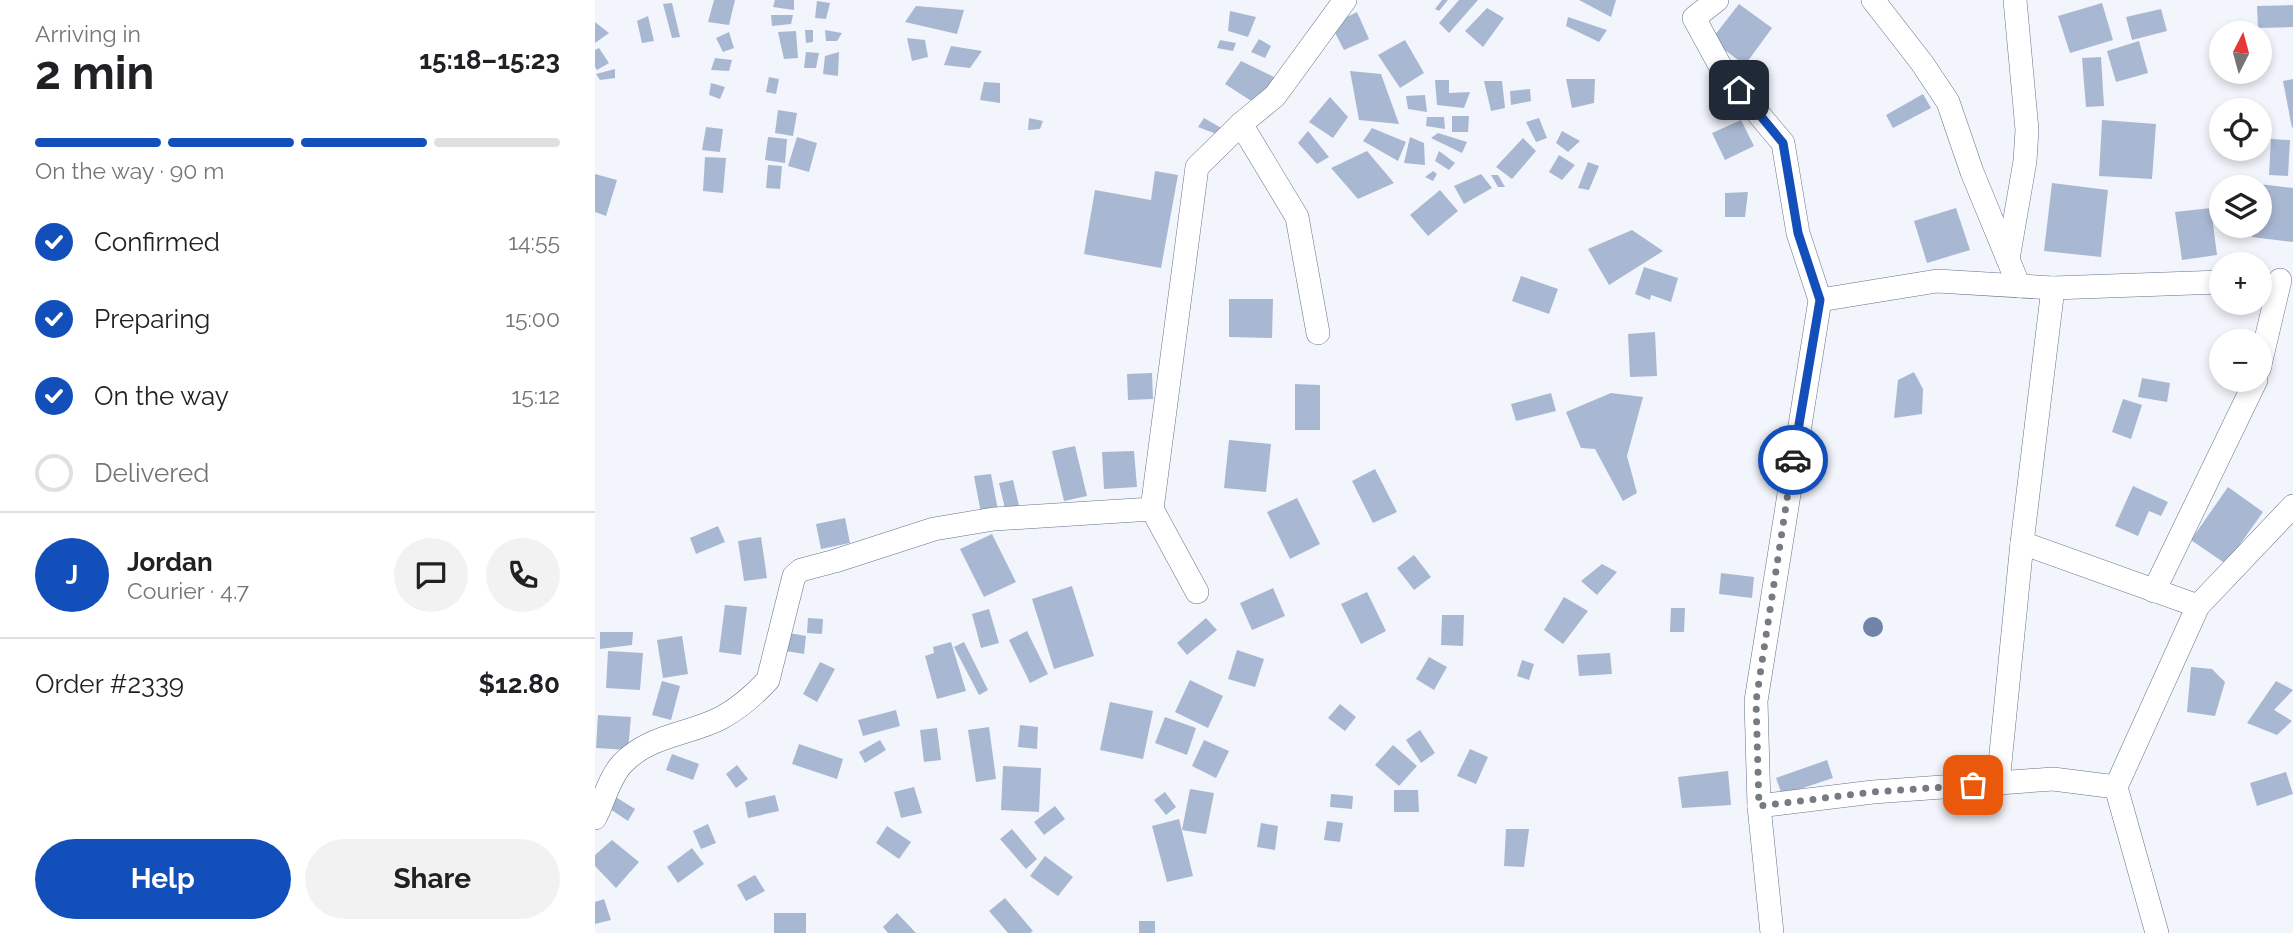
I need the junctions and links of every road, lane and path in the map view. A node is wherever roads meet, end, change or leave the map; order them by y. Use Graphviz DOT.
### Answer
graph roads {
  1 [pos="1345,0"];
  2 [pos="1717,0"];
  3 [pos="1873,0"];
  4 [pos="2015,0"];
  5 [pos="1241,124"];
  6 [pos="2008,259"];
  7 [pos="2278,280"];
  8 [pos="2209,282"];
  9 [pos="2019,286"];
  10 [pos="2053,288"];
  11 [pos="1820,300"];
  12 [pos="2268,329"];
  13 [pos="1318,333"];
  14 [pos="2250,392"];
  15 [pos="2293,506"];
  16 [pos="1152,509"];
  17 [pos="2022,543"];
  18 [pos="2154,591"];
  19 [pos="1197,592"];
  20 [pos="2198,606"];
  21 [pos="1998,783"];
  22 [pos="2116,787"];
  23 [pos="1759,806"];
  24 [pos="595,818"];
  25 [pos="1772,933"];
  26 [pos="2157,933"];
  1 -- 5 [label="street"];
  2 -- 11 [label="street"];
  3 -- 6 [label="street"];
  4 -- 6 [label="street"];
  5 -- 13 [label="street"];
  5 -- 16 [label="street"];
  6 -- 9 [label="street"];
  7 -- 12 [label="street"];
  8 -- 10 [label="street"];
  9 -- 10 [label="street"];
  9 -- 11 [label="street"];
  10 -- 17 [label="street"];
  11 -- 23 [label="street"];
  14 -- 18 [label="street"];
  15 -- 20 [label="street"];
  16 -- 19 [label="street"];
  16 -- 24 [label="street"];
  17 -- 18 [label="street"];
  17 -- 21 [label="street"];
  18 -- 20 [label="street"];
  20 -- 22 [label="street"];
  21 -- 22 [label="street"];
  21 -- 23 [label="street"];
  22 -- 26 [label="street"];
  23 -- 25 [label="street"];
}
